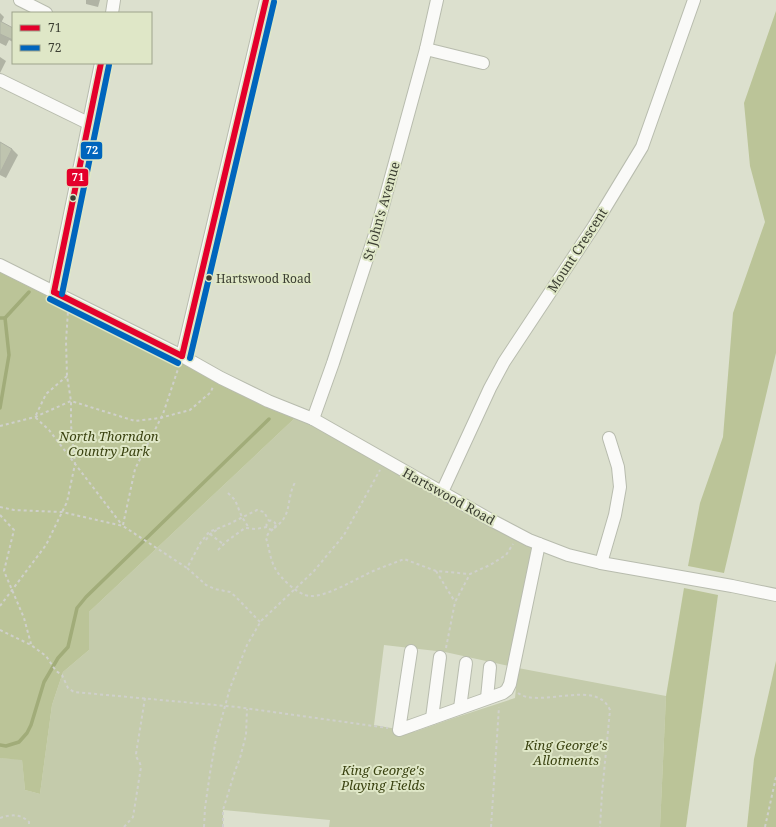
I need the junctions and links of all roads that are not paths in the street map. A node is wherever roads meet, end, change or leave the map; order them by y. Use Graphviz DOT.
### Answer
graph roads {
  1 [pos="20,0"];
  2 [pos="114,0"];
  3 [pos="266,0"];
  4 [pos="437,0"];
  5 [pos="694,0"];
  6 [pos="44,12"];
  7 [pos="112,12"];
  8 [pos="426,49"];
  9 [pos="483,63"];
  10 [pos="101,64"];
  11 [pos="0,80"];
  12 [pos="88,123"];
  13 [pos="0,265"];
  14 [pos="54,292"];
  15 [pos="182,356"];
  16 [pos="313,418"];
  17 [pos="609,438"];
  18 [pos="442,492"];
  19 [pos="539,544"];
  20 [pos="601,563"];
  21 [pos="776,595"];
  22 [pos="411,651"];
  23 [pos="442,655"];
  24 [pos="466,663"];
  25 [pos="490,667"];
  26 [pos="487,698"];
  27 [pos="460,708"];
  28 [pos="432,718"];
  1 -- 6 [label="street"];
  2 -- 7 [label="street"];
  3 -- 15 [label="street"];
  4 -- 8 [label="street, St John's Avenue"];
  5 -- 18 [label="street, Mount Crescent"];
  8 -- 9 [label="street"];
  8 -- 16 [label="street, St John's Avenue"];
  10 -- 12 [label="street"];
  11 -- 12 [label="street"];
  12 -- 14 [label="street"];
  13 -- 14 [label="street, Hartswood Road"];
  14 -- 15 [label="street, Hartswood Road"];
  15 -- 16 [label="street, Hartswood Road"];
  16 -- 18 [label="street, Hartswood Road"];
  17 -- 20 [label="street"];
  18 -- 19 [label="street, Hartswood Road"];
  19 -- 20 [label="street, Hartswood Road"];
  19 -- 26 [label="street"];
  20 -- 21 [label="street, Hartswood Road"];
  22 -- 28 [label="street"];
  23 -- 28 [label="street"];
  24 -- 27 [label="street"];
  25 -- 26 [label="street"];
  26 -- 27 [label="street"];
  27 -- 28 [label="street"];
}
